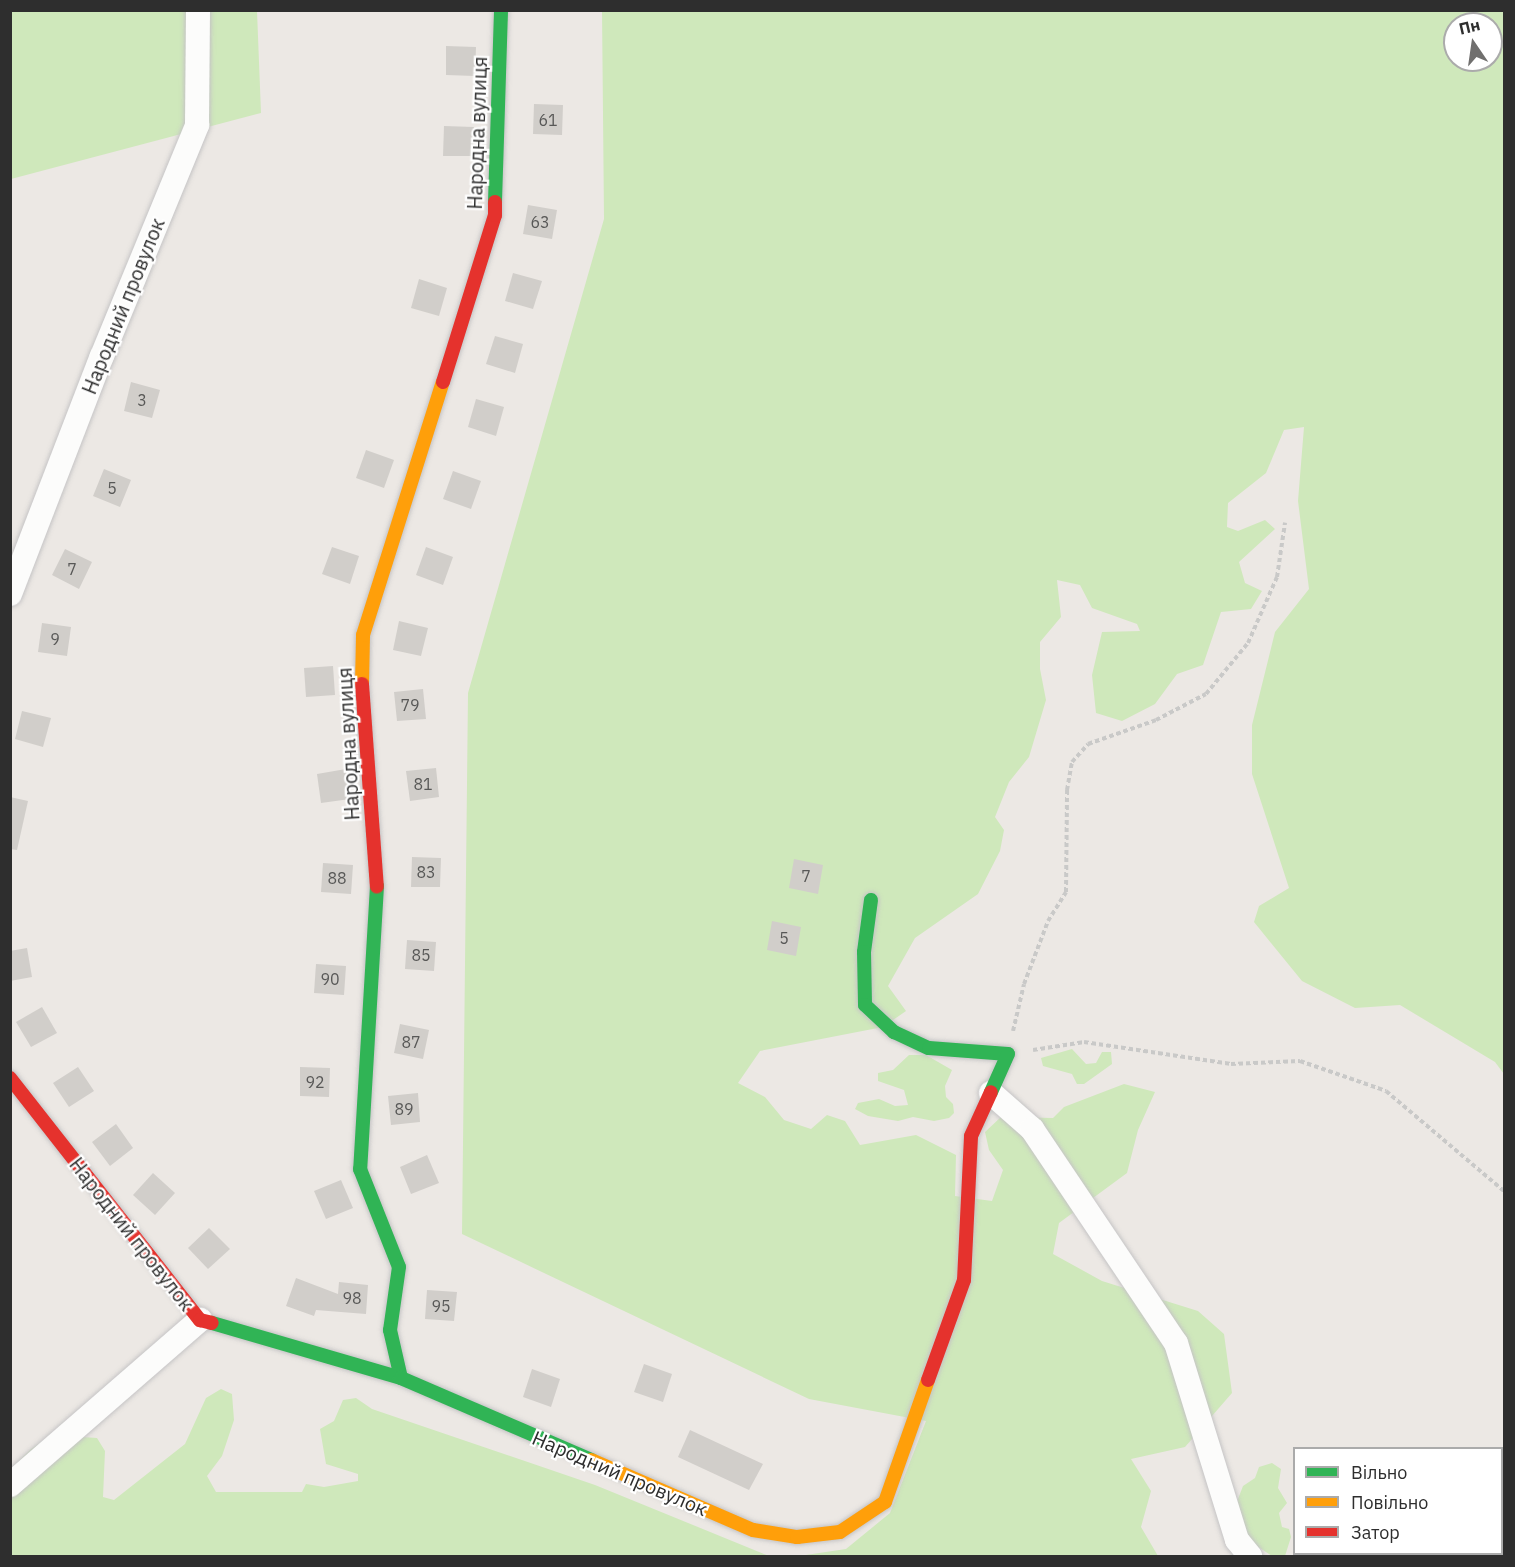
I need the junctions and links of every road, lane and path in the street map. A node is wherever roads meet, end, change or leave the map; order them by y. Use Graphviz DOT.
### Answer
graph roads {
  1 [pos="198,10"];
  2 [pos="501,10"];
  3 [pos="1285,523"];
  4 [pos="10,594"];
  5 [pos="871,900"];
  6 [pos="1008,1054"];
  7 [pos="10,1078"];
  8 [pos="991,1093"];
  9 [pos="1504,1191"];
  10 [pos="200,1320"];
  11 [pos="401,1378"];
  12 [pos="10,1485"];
  13 [pos="1250,1557"];
  1 -- 4 [label="street, Народний провулок"];
  2 -- 11 [label="street, Народна вулиця"];
  3 -- 6 [label="path"];
  5 -- 6 [label="street"];
  6 -- 8 [label="street, Народний провулок"];
  6 -- 9 [label="path"];
  7 -- 10 [label="street, Народний провулок"];
  8 -- 11 [label="street, Народний провулок"];
  8 -- 13 [label="street"];
  10 -- 11 [label="street, Народний провулок"];
  10 -- 12 [label="street"];
}
